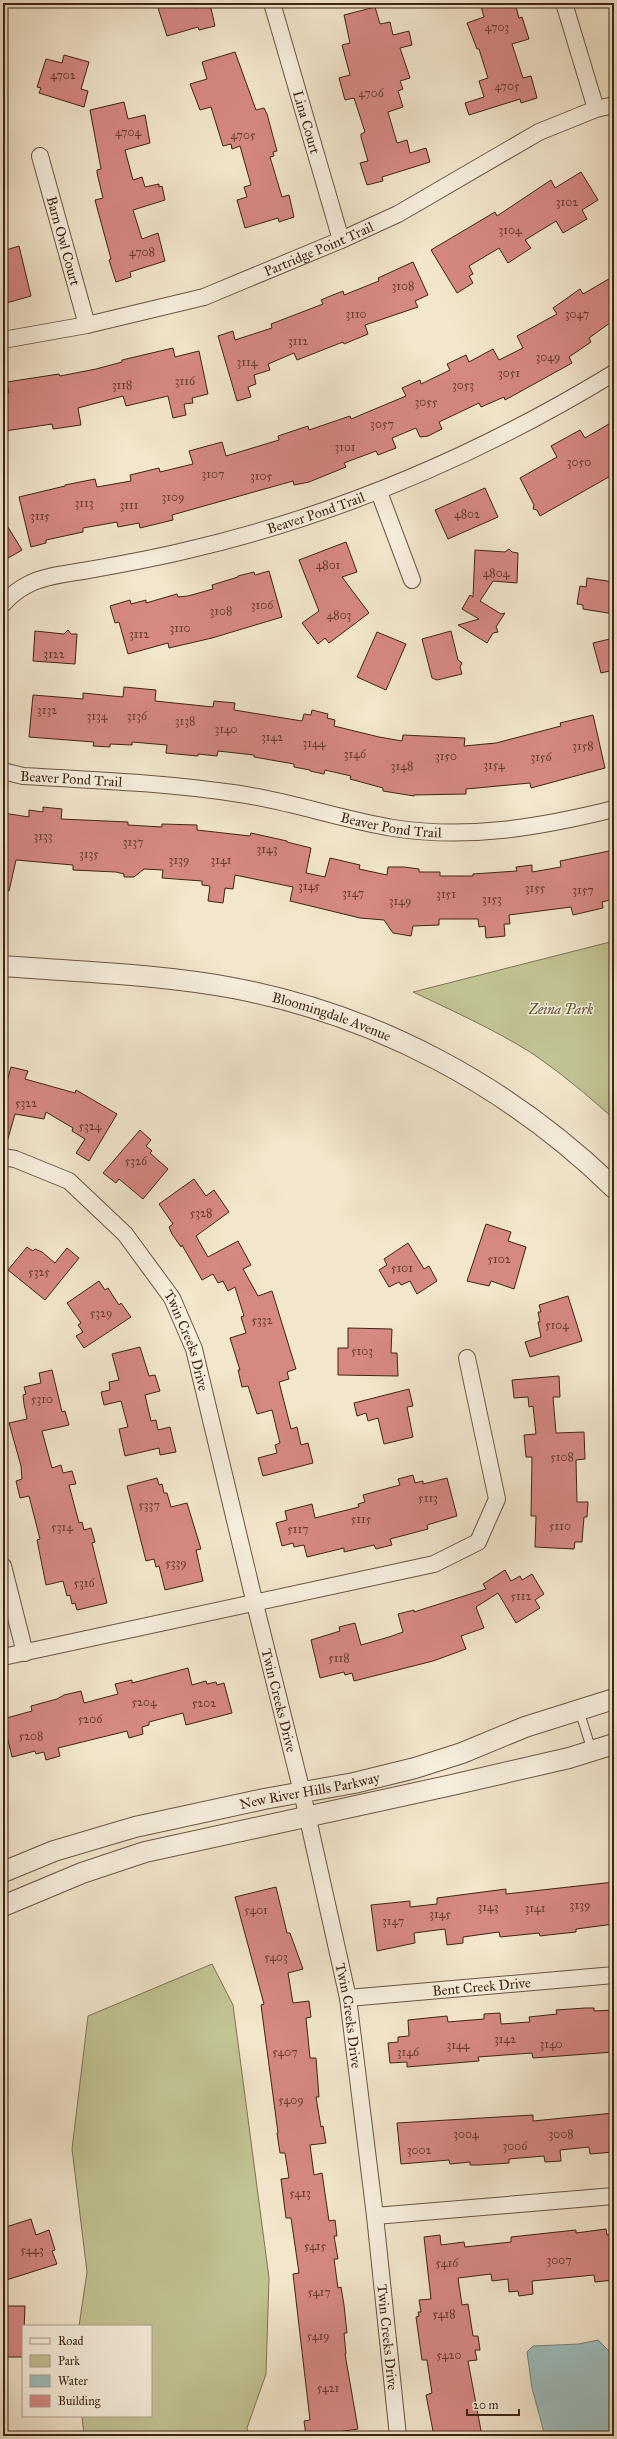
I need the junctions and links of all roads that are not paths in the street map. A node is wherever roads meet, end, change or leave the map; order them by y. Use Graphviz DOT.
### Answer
graph roads {
  1 [pos="272,3"];
  2 [pos="564,3"];
  3 [pos="614,105"];
  4 [pos="596,109"];
  5 [pos="40,156"];
  6 [pos="341,240"];
  7 [pos="87,325"];
  8 [pos="3,340"];
  9 [pos="614,373"];
  10 [pos="379,492"];
  11 [pos="412,580"];
  12 [pos="3,604"];
  13 [pos="3,771"];
  14 [pos="614,809"];
  15 [pos="3,966"];
  16 [pos="3,1157"];
  17 [pos="614,1188"];
  18 [pos="468,1358"];
  19 [pos="3,1566"];
  20 [pos="255,1604"];
  21 [pos="25,1653"];
  22 [pos="3,1657"];
  23 [pos="614,1699"];
  24 [pos="579,1710"];
  25 [pos="614,1744"];
  26 [pos="592,1751"];
  27 [pos="302,1792"];
  28 [pos="308,1818"];
  29 [pos="3,1872"];
  30 [pos="3,1906"];
  31 [pos="614,1975"];
  32 [pos="348,1998"];
  33 [pos="614,2196"];
  34 [pos="375,2216"];
  35 [pos="398,2436"];
  1 -- 6 [label="street, Lina Court"];
  2 -- 4 [label="street"];
  3 -- 4 [label="street, Partridge Point Trail"];
  4 -- 6 [label="street, Partridge Point Trail"];
  5 -- 7 [label="street, Barn Owl Court"];
  6 -- 7 [label="street, Partridge Point Trail"];
  7 -- 8 [label="street, Partridge Point Trail"];
  9 -- 10 [label="street, Beaver Pond Trail"];
  10 -- 11 [label="street"];
  10 -- 12 [label="street, Beaver Pond Trail"];
  13 -- 14 [label="street, Beaver Pond Trail"];
  15 -- 17 [label="street, Bloomingdale Avenue"];
  16 -- 20 [label="street, Twin Creeks Drive"];
  18 -- 20 [label="street"];
  19 -- 21 [label="street"];
  20 -- 21 [label="street"];
  20 -- 27 [label="street, Twin Creeks Drive"];
  21 -- 22 [label="street"];
  23 -- 24 [label="street, New River Hills Parkway"];
  24 -- 26 [label="lane"];
  24 -- 27 [label="street, New River Hills Parkway"];
  25 -- 26 [label="street, New River Hills Parkway"];
  26 -- 28 [label="street, New River Hills Parkway"];
  27 -- 28 [label="street, Twin Creeks Drive"];
  27 -- 29 [label="street, New River Hills Parkway"];
  28 -- 30 [label="street, New River Hills Parkway"];
  28 -- 32 [label="street, Twin Creeks Drive"];
  31 -- 32 [label="street, Bent Creek Drive"];
  32 -- 34 [label="street, Twin Creeks Drive"];
  33 -- 34 [label="street"];
  34 -- 35 [label="street, Twin Creeks Drive"];
}
